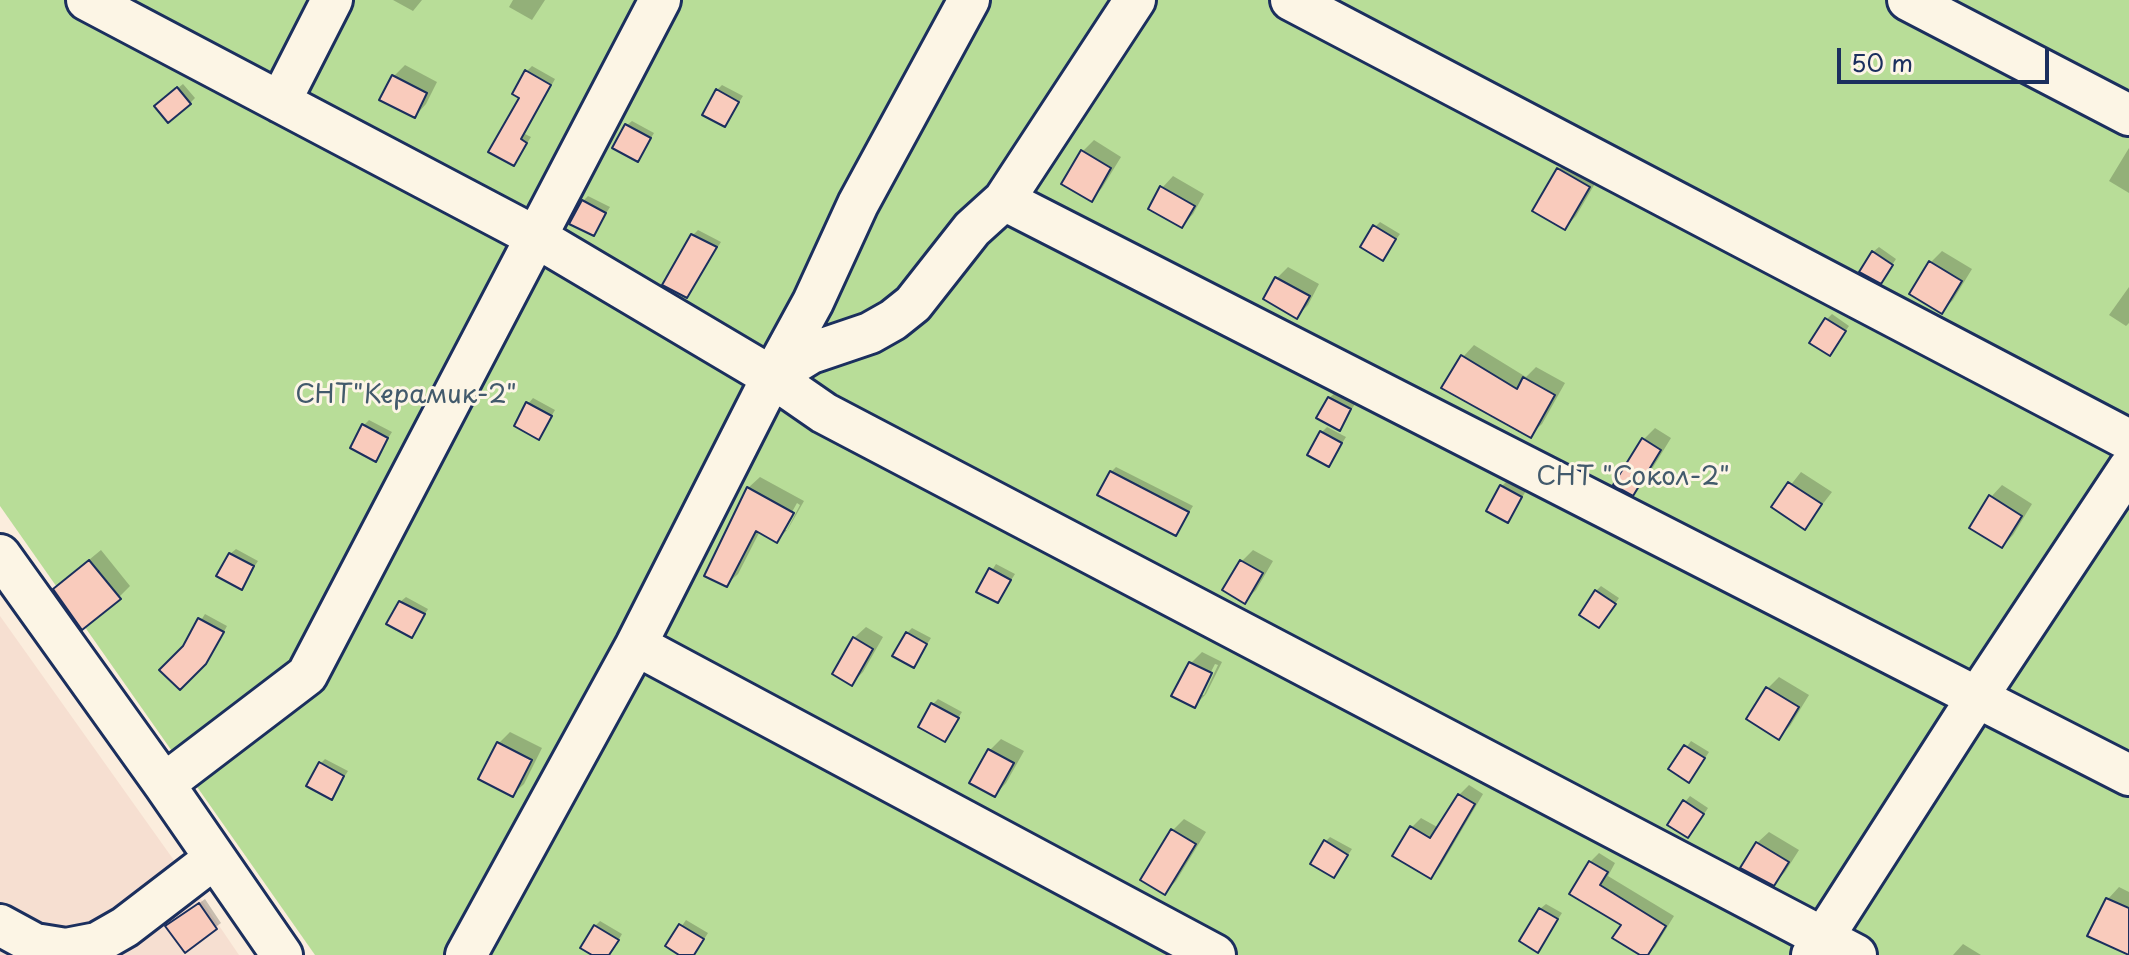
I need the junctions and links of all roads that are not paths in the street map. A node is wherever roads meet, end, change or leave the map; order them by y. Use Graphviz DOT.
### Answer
graph roads {
  1 [pos="87,0"];
  2 [pos="332,0"];
  3 [pos="660,0"];
  4 [pos="969,0"];
  5 [pos="1135,0"];
  6 [pos="1291,0"];
  7 [pos="1908,0"];
  8 [pos="280,102"];
  9 [pos="2129,115"];
  10 [pos="1004,200"];
  11 [pos="536,237"];
  12 [pos="772,377"];
  13 [pos="2129,440"];
  14 [pos="2129,468"];
  15 [pos="0,555"];
  16 [pos="636,645"];
  17 [pos="1978,696"];
  18 [pos="2129,775"];
  19 [pos="164,784"];
  20 [pos="215,858"];
  21 [pos="0,925"];
  22 [pos="1831,949"];
  23 [pos="282,955"];
  24 [pos="466,955"];
  25 [pos="1215,955"];
  1 -- 8 [label="street"];
  2 -- 8 [label="street"];
  3 -- 11 [label="street"];
  4 -- 12 [label="street"];
  5 -- 10 [label="street"];
  6 -- 13 [label="street"];
  7 -- 9 [label="street"];
  8 -- 11 [label="street"];
  10 -- 12 [label="street"];
  10 -- 17 [label="street"];
  11 -- 12 [label="street"];
  11 -- 19 [label="street"];
  12 -- 16 [label="street"];
  12 -- 22 [label="street"];
  14 -- 17 [label="street"];
  15 -- 19 [label="street"];
  16 -- 24 [label="street"];
  16 -- 25 [label="street"];
  17 -- 18 [label="street"];
  17 -- 22 [label="street"];
  19 -- 20 [label="street"];
  20 -- 21 [label="street"];
  20 -- 23 [label="street"];
}
